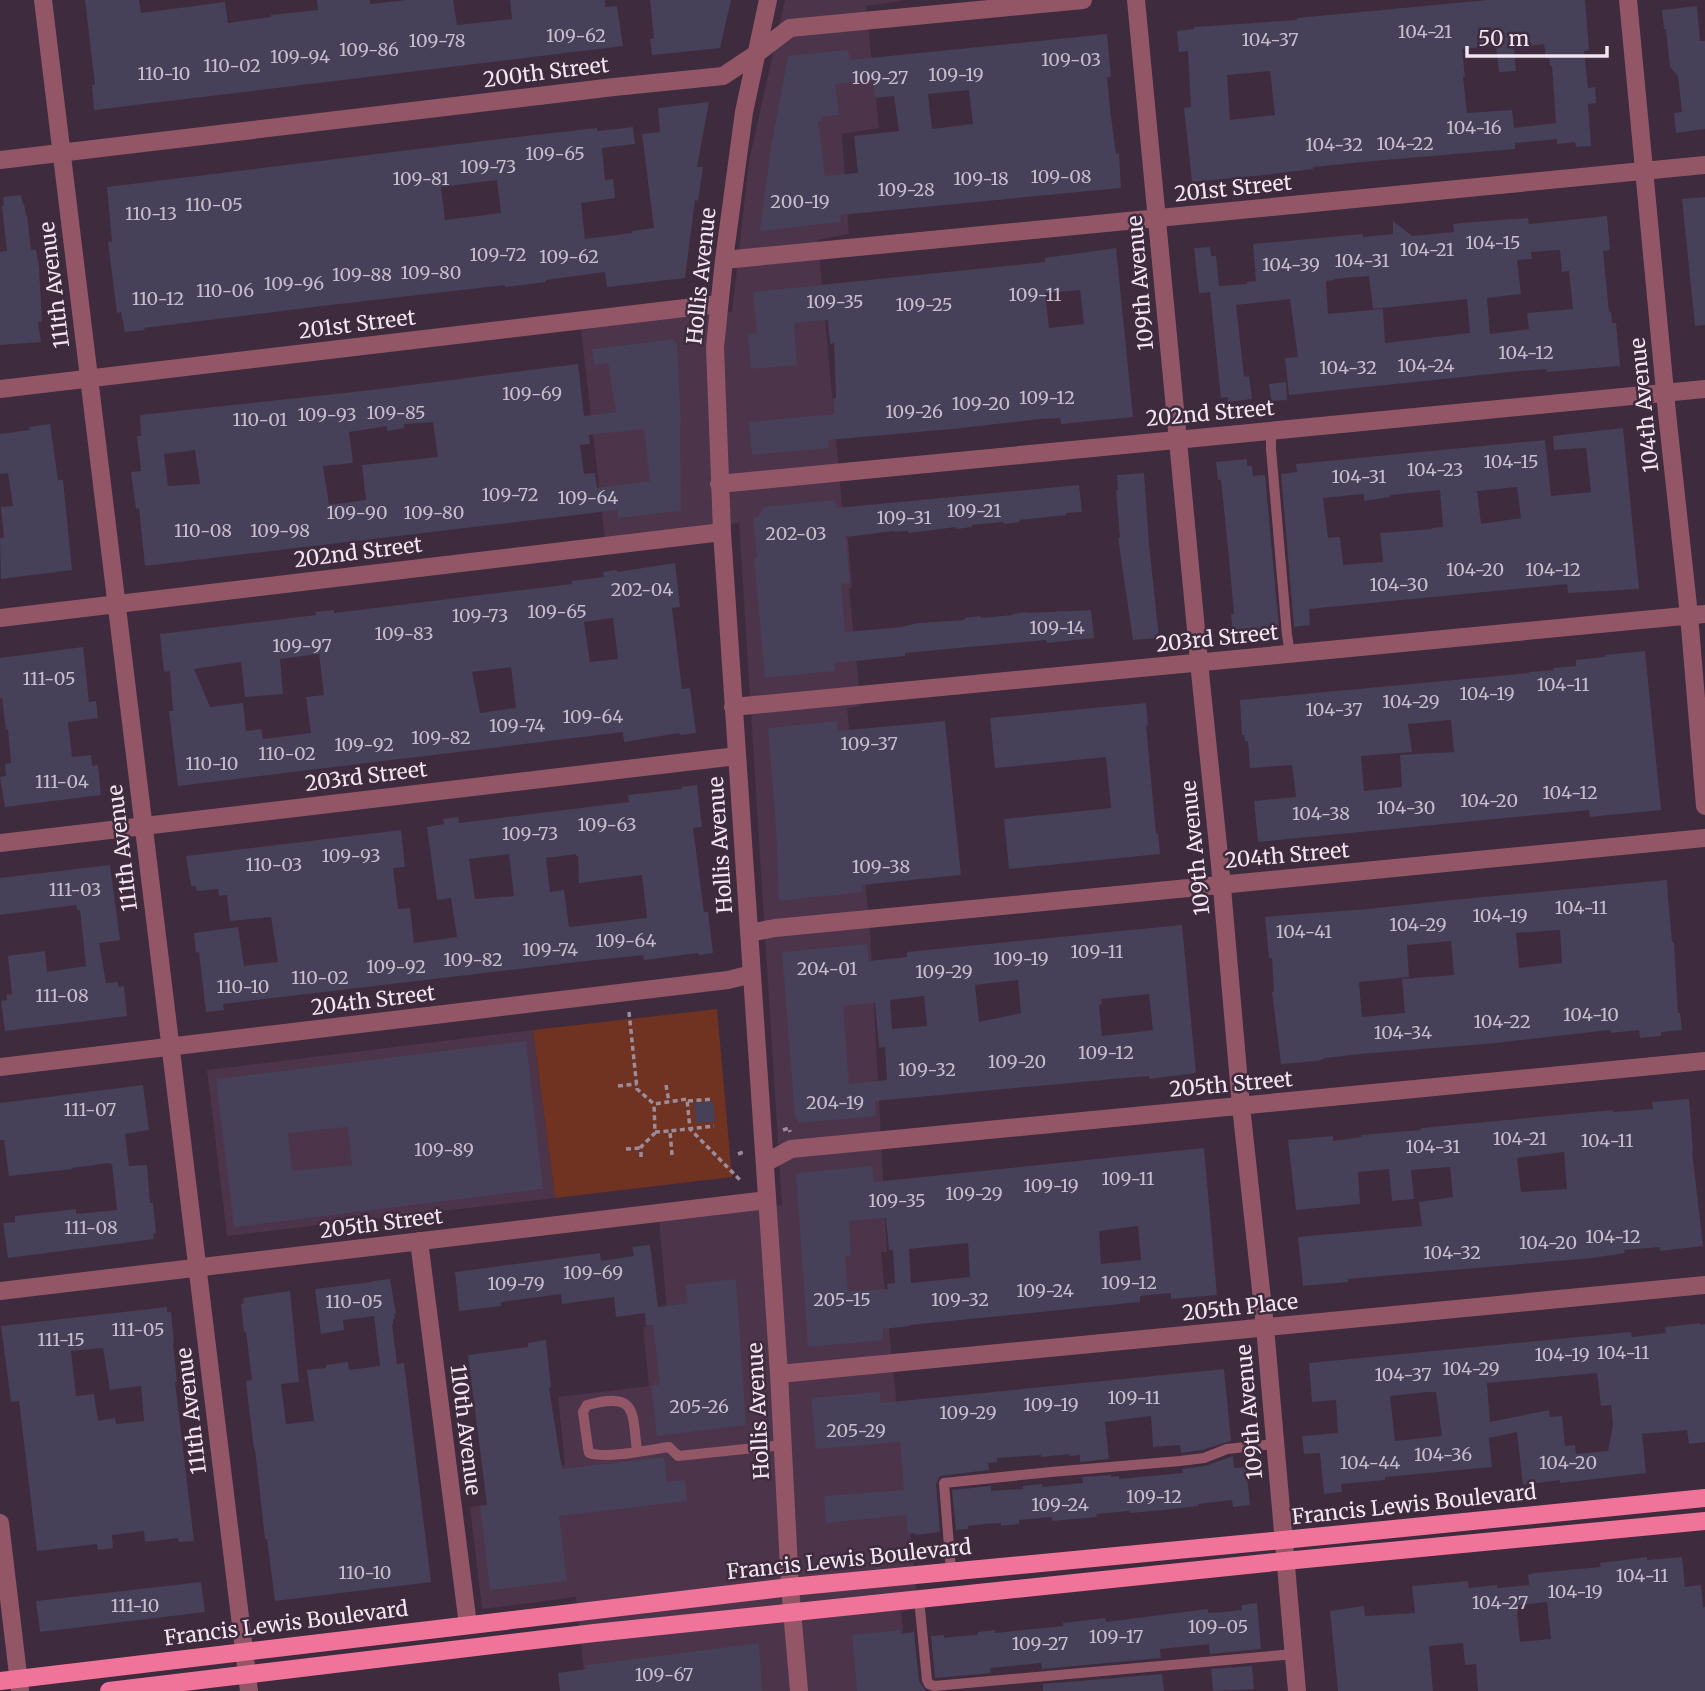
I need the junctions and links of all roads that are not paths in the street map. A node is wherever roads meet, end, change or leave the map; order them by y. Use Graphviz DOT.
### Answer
graph roads {
  1 [pos="43,0"];
  2 [pos="768,0"];
  3 [pos="1083,0"];
  4 [pos="1136,0"];
  5 [pos="1628,0"];
  6 [pos="756,54"];
  7 [pos="61,153"];
  8 [pos="0,160"];
  9 [pos="1705,165"];
  10 [pos="1644,171"];
  11 [pos="1157,218"];
  12 [pos="724,260"];
  13 [pos="719,304"];
  14 [pos="89,379"];
  15 [pos="0,389"];
  16 [pos="1705,389"];
  17 [pos="1665,393"];
  18 [pos="1271,430"];
  19 [pos="1177,439"];
  20 [pos="719,484"];
  21 [pos="722,532"];
  22 [pos="117,604"];
  23 [pos="1697,614"];
  24 [pos="0,618"];
  25 [pos="1290,654"];
  26 [pos="1199,663"];
  27 [pos="733,707"];
  28 [pos="737,756"];
  29 [pos="1705,806"];
  30 [pos="142,825"];
  31 [pos="1705,838"];
  32 [pos="0,843"];
  33 [pos="1222,884"];
  34 [pos="749,933"];
  35 [pos="752,974"];
  36 [pos="170,1046"];
  37 [pos="1705,1061"];
  38 [pos="0,1067"];
  39 [pos="1241,1106"];
  40 [pos="765,1163"];
  41 [pos="767,1200"];
  42 [pos="419,1241"];
  43 [pos="196,1268"];
  44 [pos="1705,1284"];
  45 [pos="0,1291"];
  46 [pos="1265,1327"];
  47 [pos="779,1374"];
  48 [pos="1275,1444"];
  49 [pos="783,1445"];
  50 [pos="637,1451"];
  51 [pos="1705,1498"];
  52 [pos="1705,1521"];
  53 [pos="0,1523"];
  54 [pos="1283,1540"];
  55 [pos="1285,1561"];
  56 [pos="3,1570"];
  57 [pos="951,1571"];
  58 [pos="790,1587"];
  59 [pos="919,1599"];
  60 [pos="792,1612"];
  61 [pos="468,1625"];
  62 [pos="243,1651"];
  63 [pos="1294,1654"];
  64 [pos="0,1681"];
  65 [pos="248,1683"];
  66 [pos="20,1685"];
  67 [pos="109,1691"];
  68 [pos="799,1691"];
  69 [pos="1297,1691"];
  1 -- 7 [label="street, 111th Avenue"];
  2 -- 6 [label="street, Hollis Avenue"];
  3 -- 6 [label="street, 200th Street"];
  4 -- 11 [label="street, 109th Avenue"];
  5 -- 10 [label="street, 104th Avenue"];
  6 -- 7 [label="street, 200th Street"];
  6 -- 12 [label="street, Hollis Avenue"];
  7 -- 8 [label="street, 200th Street"];
  7 -- 14 [label="street, 111th Avenue"];
  9 -- 10 [label="street, 201st Street"];
  10 -- 11 [label="street, 201st Street"];
  10 -- 17 [label="street, 104th Avenue"];
  11 -- 12 [label="street, 201st Street"];
  11 -- 19 [label="street, 109th Avenue"];
  12 -- 13 [label="street, Hollis Avenue"];
  13 -- 14 [label="street, 201st Street"];
  13 -- 20 [label="street, Hollis Avenue"];
  14 -- 15 [label="street, 201st Street"];
  14 -- 22 [label="street, 111th Avenue"];
  16 -- 17 [label="street, 202nd Street"];
  17 -- 18 [label="street, 202nd Street"];
  17 -- 23 [label="street, 104th Avenue"];
  18 -- 19 [label="street, 202nd Street"];
  18 -- 25 [label="lane"];
  19 -- 20 [label="street, 202nd Street"];
  19 -- 26 [label="street, 109th Avenue"];
  20 -- 21 [label="street, Hollis Avenue"];
  21 -- 22 [label="street, 202nd Street"];
  21 -- 27 [label="street, Hollis Avenue"];
  22 -- 24 [label="street, 202nd Street"];
  22 -- 30 [label="street, 111th Avenue"];
  23 -- 25 [label="street, 203rd Street"];
  23 -- 29 [label="street, 104th Avenue"];
  25 -- 26 [label="street, 203rd Street"];
  26 -- 27 [label="street, 203rd Street"];
  26 -- 33 [label="street, 109th Avenue"];
  27 -- 28 [label="street, Hollis Avenue"];
  28 -- 30 [label="street, 203rd Street"];
  28 -- 34 [label="street, Hollis Avenue"];
  30 -- 32 [label="street, 203rd Street"];
  30 -- 36 [label="street, 111th Avenue"];
  31 -- 33 [label="street, 204th Street"];
  33 -- 34 [label="street, 204th Street"];
  33 -- 39 [label="street, 109th Avenue"];
  34 -- 35 [label="street, Hollis Avenue"];
  35 -- 36 [label="street, 204th Street"];
  35 -- 40 [label="street, Hollis Avenue"];
  36 -- 38 [label="street, 204th Street"];
  36 -- 43 [label="street, 111th Avenue"];
  37 -- 39 [label="street, 205th Street"];
  39 -- 40 [label="street, 205th Street"];
  39 -- 46 [label="street, 109th Avenue"];
  40 -- 41 [label="street, Hollis Avenue"];
  41 -- 42 [label="street, 205th Street"];
  41 -- 47 [label="street, Hollis Avenue"];
  42 -- 43 [label="street, 205th Street"];
  42 -- 61 [label="street, 110th Avenue"];
  43 -- 45 [label="street, 205th Street"];
  43 -- 62 [label="street, 111th Avenue"];
  44 -- 46 [label="street, 205th Place"];
  46 -- 47 [label="street, 205th Place"];
  46 -- 48 [label="street, 109th Avenue"];
  47 -- 49 [label="street, Hollis Avenue"];
  48 -- 54 [label="street, 109th Avenue"];
  48 -- 57 [label="lane"];
  49 -- 50 [label="lane"];
  49 -- 58 [label="street, Hollis Avenue"];
  50 -- 50 [label="lane"];
  51 -- 54 [label="main road, Francis Lewis Boulevard"];
  52 -- 55 [label="main road, Francis Lewis Boulevard"];
  53 -- 56 [label="street"];
  54 -- 55 [label="street, 109th Avenue"];
  54 -- 57 [label="main road, Francis Lewis Boulevard"];
  55 -- 59 [label="main road, Francis Lewis Boulevard"];
  55 -- 63 [label="street, 109th Avenue"];
  56 -- 66 [label="street"];
  57 -- 58 [label="main road, Francis Lewis Boulevard"];
  58 -- 60 [label="street, Hollis Avenue"];
  58 -- 61 [label="main road, Francis Lewis Boulevard"];
  59 -- 60 [label="main road, Francis Lewis Boulevard"];
  59 -- 63 [label="lane"];
  60 -- 65 [label="main road, Francis Lewis Boulevard"];
  60 -- 68 [label="street, Hollis Avenue"];
  61 -- 62 [label="main road, Francis Lewis Boulevard"];
  62 -- 65 [label="street, 111th Avenue"];
  62 -- 66 [label="main road, Francis Lewis Boulevard"];
  63 -- 69 [label="street, 109th Avenue"];
  64 -- 66 [label="main road, Francis Lewis Boulevard"];
  65 -- 67 [label="main road, Francis Lewis Boulevard"];
}
